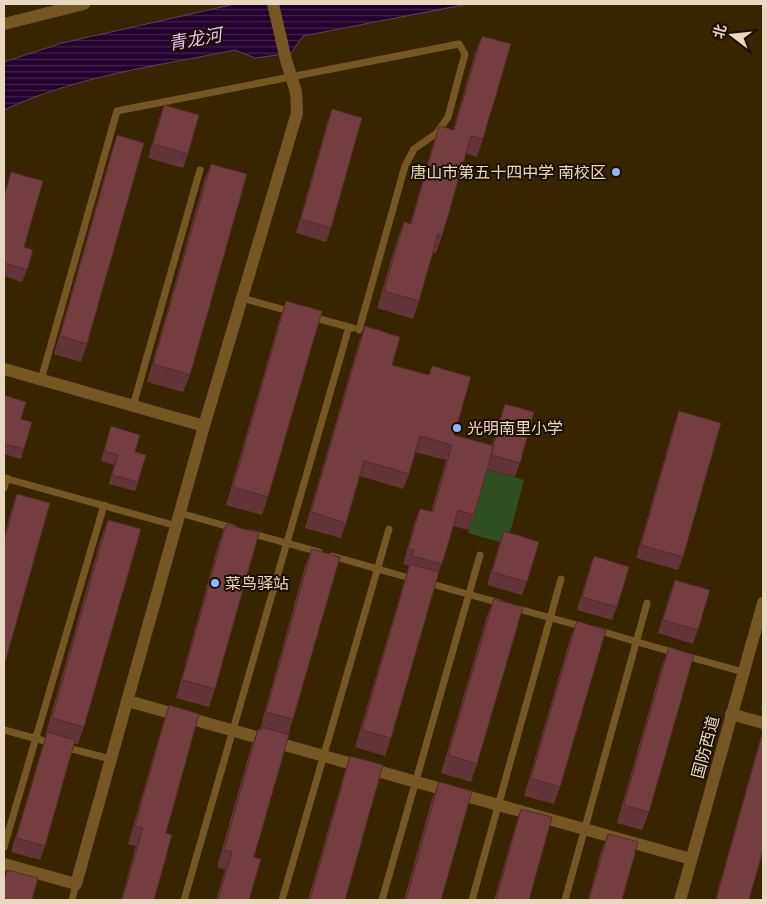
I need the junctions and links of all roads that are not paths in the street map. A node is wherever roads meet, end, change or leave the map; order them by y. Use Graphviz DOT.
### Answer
graph roads {
  1 [pos="84,4"];
  2 [pos="273,4"];
  3 [pos="4,24"];
  4 [pos="291,79"];
  5 [pos="200,170"];
  6 [pos="242,298"];
  7 [pos="349,327"];
  8 [pos="359,330"];
  9 [pos="368,333"];
  10 [pos="4,369"];
  11 [pos="41,380"];
  12 [pos="133,406"];
  13 [pos="204,426"];
  14 [pos="5,478"];
  15 [pos="4,488"];
  16 [pos="104,505"];
  17 [pos="178,519"];
  18 [pos="389,529"];
  19 [pos="287,543"];
  20 [pos="480,555"];
  21 [pos="376,569"];
  22 [pos="562,578"];
  23 [pos="469,595"];
  24 [pos="647,603"];
  25 [pos="763,603"];
  26 [pos="551,618"];
  27 [pos="636,641"];
  28 [pos="743,672"];
  29 [pos="128,701"];
  30 [pos="731,714"];
  31 [pos="763,723"];
  32 [pos="4,730"];
  33 [pos="233,730"];
  34 [pos="35,739"];
  35 [pos="323,756"];
  36 [pos="111,760"];
  37 [pos="415,782"];
  38 [pos="498,805"];
  39 [pos="584,829"];
  40 [pos="4,847"];
  41 [pos="691,859"];
  42 [pos="4,864"];
  43 [pos="76,884"];
  44 [pos="72,900"];
  45 [pos="184,900"];
  46 [pos="282,900"];
  47 [pos="382,900"];
  48 [pos="472,900"];
  49 [pos="564,900"];
  50 [pos="680,900"];
  1 -- 3 [label="street"];
  2 -- 4 [label="street"];
  4 -- 6 [label="street"];
  4 -- 8 [label="lane"];
  4 -- 11 [label="lane"];
  5 -- 12 [label="lane"];
  6 -- 7 [label="lane"];
  6 -- 13 [label="street"];
  7 -- 8 [label="lane"];
  7 -- 19 [label="lane"];
  8 -- 9 [label="lane"];
  10 -- 11 [label="street"];
  11 -- 12 [label="street"];
  12 -- 13 [label="street"];
  13 -- 17 [label="street"];
  14 -- 15 [label="lane"];
  14 -- 16 [label="lane"];
  16 -- 17 [label="lane"];
  16 -- 34 [label="lane"];
  17 -- 19 [label="lane"];
  17 -- 29 [label="street"];
  18 -- 21 [label="lane"];
  19 -- 21 [label="lane"];
  19 -- 33 [label="lane"];
  20 -- 23 [label="lane"];
  21 -- 23 [label="lane"];
  21 -- 35 [label="lane"];
  22 -- 26 [label="lane"];
  23 -- 26 [label="lane"];
  23 -- 37 [label="lane"];
  24 -- 27 [label="lane"];
  25 -- 28 [label="street, 国防西道"];
  26 -- 27 [label="lane"];
  26 -- 38 [label="lane"];
  27 -- 28 [label="lane"];
  27 -- 39 [label="lane"];
  28 -- 30 [label="street, 国防西道"];
  29 -- 33 [label="street"];
  29 -- 36 [label="street"];
  30 -- 31 [label="street"];
  30 -- 41 [label="street, 国防西道"];
  32 -- 34 [label="lane"];
  33 -- 35 [label="street"];
  33 -- 45 [label="lane"];
  34 -- 36 [label="lane"];
  34 -- 40 [label="lane"];
  35 -- 37 [label="street"];
  35 -- 46 [label="lane"];
  36 -- 43 [label="street"];
  37 -- 38 [label="street"];
  37 -- 47 [label="lane"];
  38 -- 39 [label="street"];
  38 -- 48 [label="lane"];
  39 -- 41 [label="street"];
  39 -- 49 [label="lane"];
  41 -- 50 [label="street, 国防西道"];
  42 -- 43 [label="street"];
  43 -- 44 [label="lane"];
}
